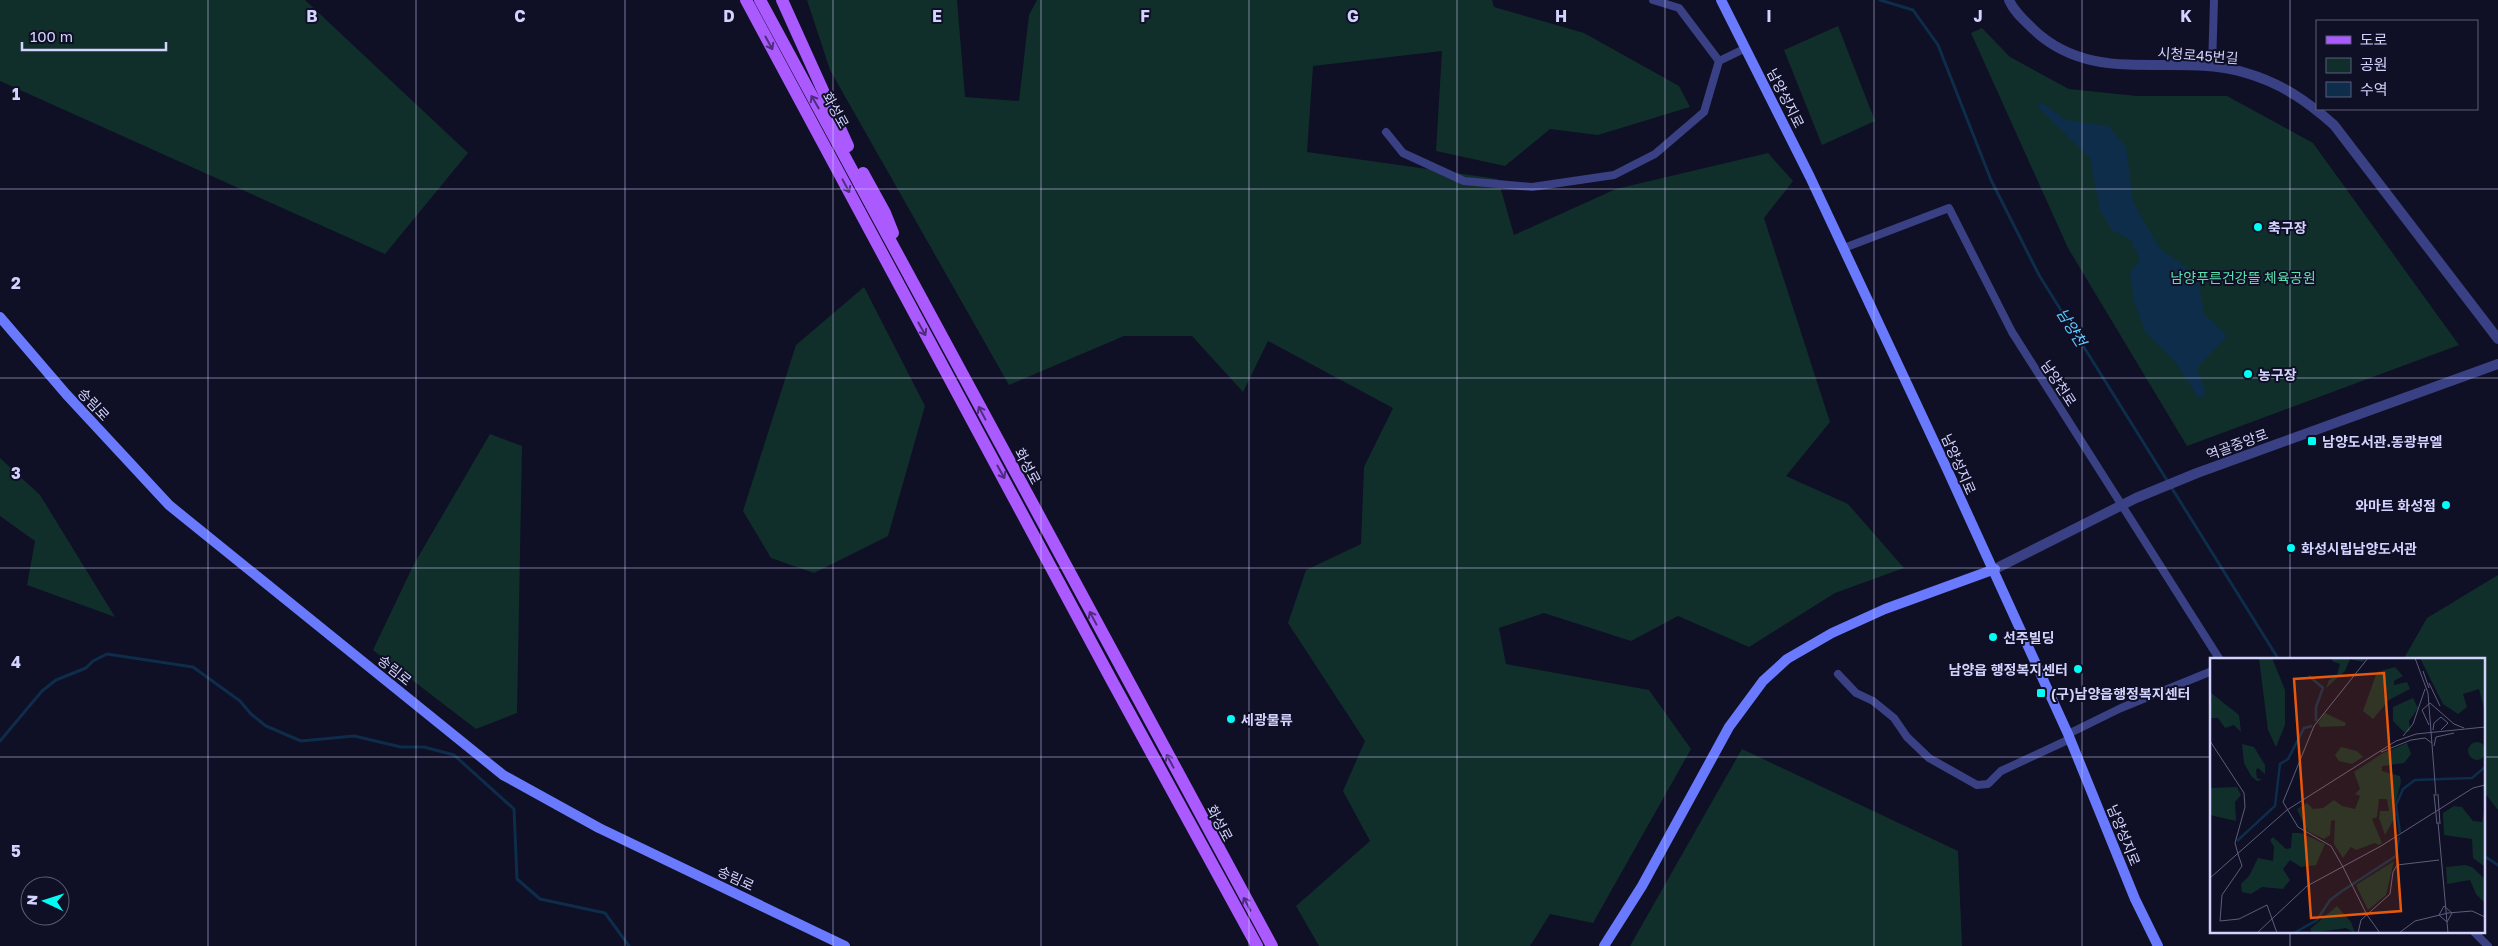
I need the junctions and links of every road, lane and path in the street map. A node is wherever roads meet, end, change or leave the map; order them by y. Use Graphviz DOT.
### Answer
graph roads {
  1 [pos="746,0"];
  2 [pos="760,0"];
  3 [pos="782,0"];
  4 [pos="1653,0"];
  5 [pos="2009,0"];
  6 [pos="2214,0"];
  7 [pos="1723,4"];
  8 [pos="1746,48"];
  9 [pos="1720,61"];
  10 [pos="2212,67"];
  11 [pos="2316,109"];
  12 [pos="2318,110"];
  13 [pos="1386,132"];
  14 [pos="1844,248"];
  15 [pos="912,284"];
  16 [pos="0,317"];
  17 [pos="2498,339"];
  18 [pos="2498,364"];
  19 [pos="2122,505"];
  20 [pos="1995,569"];
  21 [pos="2219,658"];
  22 [pos="2210,672"];
  23 [pos="1838,674"];
  24 [pos="2069,736"];
  25 [pos="2476,934"];
  26 [pos="845,946"];
  27 [pos="1257,946"];
  28 [pos="1272,946"];
  29 [pos="1604,946"];
  30 [pos="2158,946"];
  31 [pos="2488,946"];
  1 -- 27 [label="main road, 화성로, one-way"];
  15 -- 2 [label="main road, 화성로, one-way"];
  3 -- 15 [label="main road"];
  4 -- 9 [label="street"];
  5 -- 10 [label="street, 시청로45번길"];
  6 -- 10 [label="street"];
  7 -- 8 [label="main road, 남양성지로"];
  8 -- 9 [label="street"];
  8 -- 14 [label="main road, 남양성지로"];
  9 -- 13 [label="street"];
  10 -- 11 [label="street, 시청로45번길"];
  12 -- 17 [label="street, 시청로45번길"];
  14 -- 19 [label="street, 남양천로"];
  14 -- 20 [label="main road, 남양성지로"];
  28 -- 15 [label="main road, 화성로, one-way"];
  16 -- 26 [label="main road, 송림로"];
  18 -- 19 [label="street, 역골중앙로"];
  19 -- 20 [label="street, 역골중앙로"];
  19 -- 21 [label="street, 남양천로"];
  20 -- 24 [label="main road, 남양성지로"];
  20 -- 29 [label="main road"];
  22 -- 24 [label="street"];
  23 -- 24 [label="street"];
  24 -- 30 [label="main road, 남양성지로"];
  25 -- 31 [label="street"];
}
